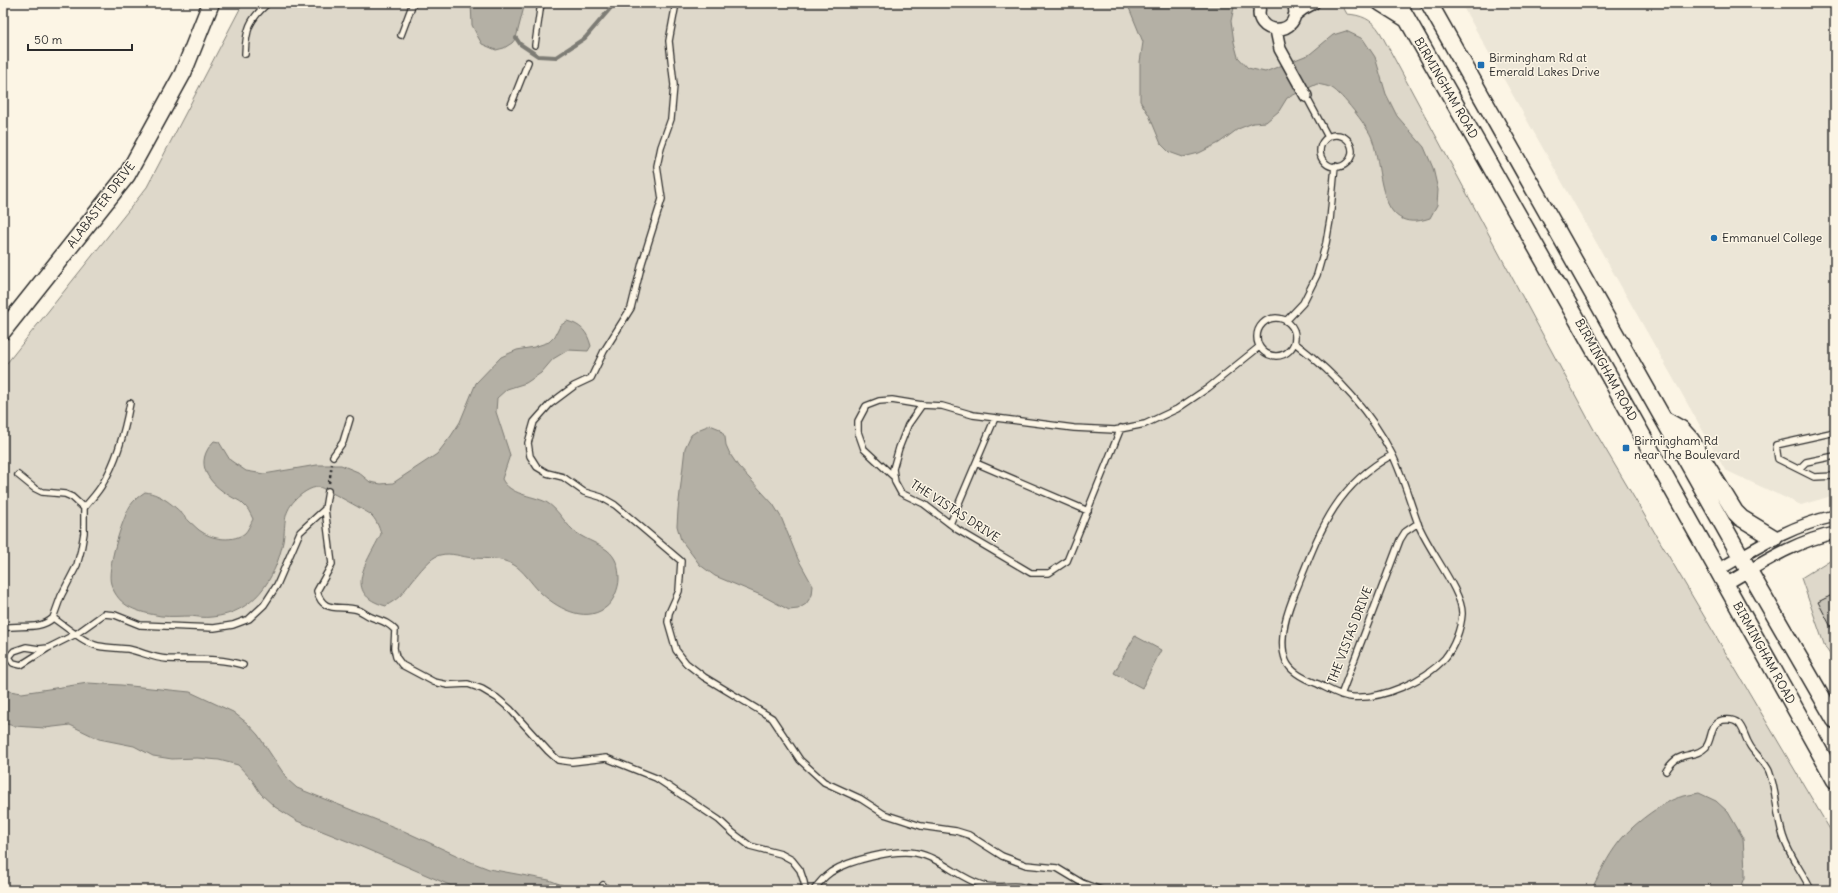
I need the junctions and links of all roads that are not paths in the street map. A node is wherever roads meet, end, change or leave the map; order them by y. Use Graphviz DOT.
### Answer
graph roads {
  1 [pos="211,3"];
  2 [pos="268,3"];
  3 [pos="413,3"];
  4 [pos="541,3"];
  5 [pos="676,3"];
  6 [pos="1261,3"];
  7 [pos="1293,3"];
  8 [pos="1314,3"];
  9 [pos="1381,3"];
  10 [pos="1398,3"];
  11 [pos="1429,3"];
  12 [pos="1294,16"];
  13 [pos="1408,20"];
  14 [pos="1276,30"];
  15 [pos="401,35"];
  16 [pos="536,45"];
  17 [pos="245,54"];
  18 [pos="528,62"];
  19 [pos="1306,96"];
  20 [pos="511,105"];
  21 [pos="1328,138"];
  22 [pos="1335,166"];
  23 [pos="1286,321"];
  24 [pos="3,331"];
  25 [pos="1295,343"];
  26 [pos="1259,347"];
  27 [pos="130,403"];
  28 [pos="922,405"];
  29 [pos="994,418"];
  30 [pos="350,419"];
  31 [pos="1664,419"];
  32 [pos="1121,428"];
  33 [pos="1835,432"];
  34 [pos="1392,455"];
  35 [pos="333,456"];
  36 [pos="1835,456"];
  37 [pos="976,463"];
  38 [pos="1799,469"];
  39 [pos="18,475"];
  40 [pos="1835,476"];
  41 [pos="894,477"];
  42 [pos="328,491"];
  43 [pos="84,508"];
  44 [pos="325,509"];
  45 [pos="1088,511"];
  46 [pos="1835,516"];
  47 [pos="1418,523"];
  48 [pos="950,524"];
  49 [pos="1835,533"];
  50 [pos="1774,538"];
  51 [pos="1745,564"];
  52 [pos="1722,577"];
  53 [pos="53,618"];
  54 [pos="3,628"];
  55 [pos="76,634"];
  56 [pos="48,648"];
  57 [pos="244,665"];
  58 [pos="1341,695"];
  59 [pos="1835,720"];
  60 [pos="1666,771"];
  61 [pos="1835,780"];
  62 [pos="805,890"];
  63 [pos="814,890"];
  64 [pos="1033,890"];
  65 [pos="1101,890"];
  66 [pos="1811,890"];
  1 -- 24 [label="street, ALABASTER DRIVE"];
  2 -- 17 [label="lane"];
  3 -- 15 [label="lane"];
  4 -- 16 [label="lane"];
  5 -- 65 [label="lane"];
  6 -- 14 [label="street"];
  7 -- 12 [label="street"];
  8 -- 12 [label="street"];
  9 -- 13 [label="street"];
  10 -- 13 [label="street, BIRMINGHAM ROAD"];
  11 -- 31 [label="street"];
  12 -- 14 [label="street"];
  13 -- 52 [label="street, BIRMINGHAM ROAD"];
  14 -- 19 [label="street"];
  18 -- 20 [label="lane"];
  19 -- 21 [label="lane"];
  21 -- 22 [label="lane"];
  21 -- 22 [label="lane"];
  22 -- 23 [label="lane"];
  23 -- 25 [label="lane"];
  23 -- 26 [label="lane"];
  25 -- 26 [label="lane"];
  25 -- 34 [label="lane, THE VISTAS DRIVE"];
  26 -- 32 [label="lane"];
  27 -- 43 [label="lane"];
  28 -- 29 [label="lane"];
  28 -- 41 [label="lane"];
  28 -- 41 [label="lane"];
  29 -- 32 [label="lane"];
  29 -- 37 [label="lane"];
  30 -- 35 [label="lane"];
  31 -- 50 [label="street"];
  31 -- 51 [label="street"];
  32 -- 45 [label="lane, THE VISTAS DRIVE"];
  33 -- 38 [label="lane"];
  34 -- 47 [label="lane, THE VISTAS DRIVE"];
  34 -- 58 [label="lane"];
  36 -- 38 [label="lane"];
  37 -- 45 [label="lane"];
  37 -- 48 [label="lane"];
  38 -- 40 [label="lane"];
  39 -- 43 [label="lane"];
  41 -- 48 [label="lane, THE VISTAS DRIVE"];
  42 -- 44 [label="lane"];
  43 -- 53 [label="lane"];
  44 -- 55 [label="lane"];
  44 -- 62 [label="lane"];
  45 -- 48 [label="lane, THE VISTAS DRIVE"];
  46 -- 50 [label="street"];
  47 -- 58 [label="lane, THE VISTAS DRIVE"];
  47 -- 58 [label="lane, THE VISTAS DRIVE"];
  49 -- 51 [label="street"];
  50 -- 51 [label="street"];
  51 -- 52 [label="street"];
  51 -- 52 [label="street"];
  51 -- 59 [label="street"];
  52 -- 61 [label="street, BIRMINGHAM ROAD"];
  53 -- 54 [label="lane"];
  53 -- 55 [label="lane"];
  55 -- 56 [label="lane"];
  55 -- 57 [label="lane"];
  56 -- 56 [label="lane"];
  60 -- 66 [label="lane"];
  63 -- 64 [label="lane"];
}
